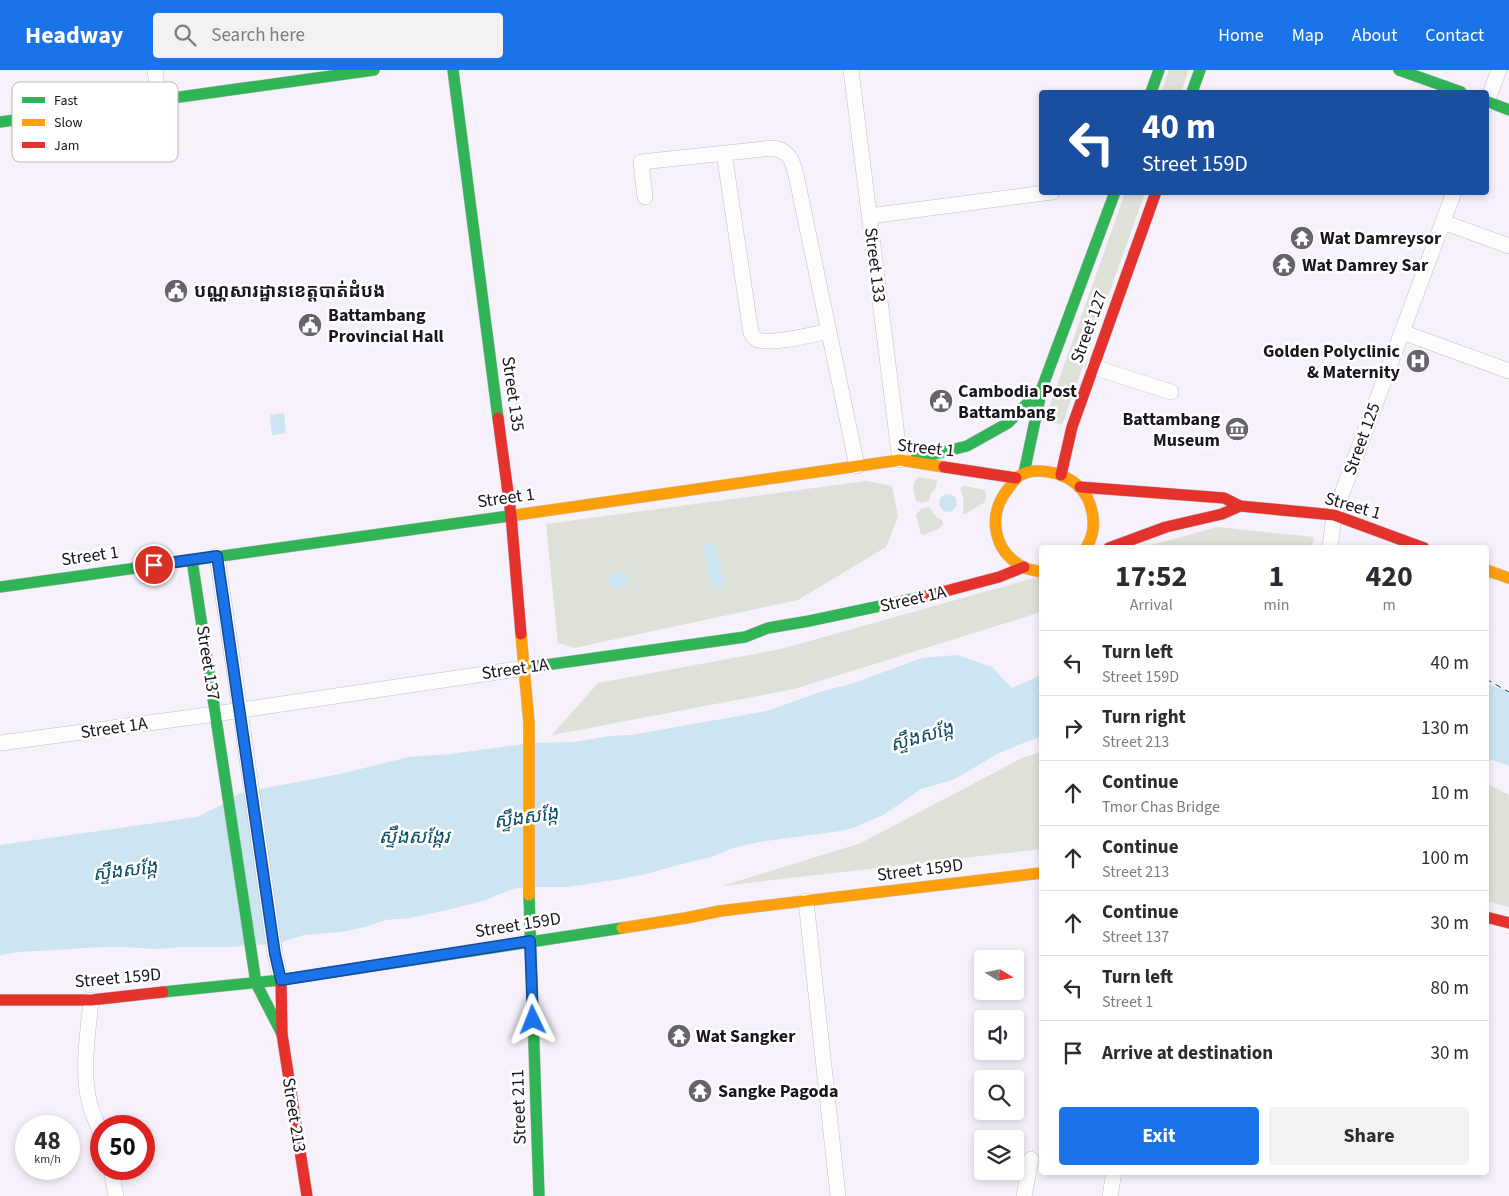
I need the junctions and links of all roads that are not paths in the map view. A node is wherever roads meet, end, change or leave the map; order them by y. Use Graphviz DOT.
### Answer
graph roads {
  1 [pos="374,70"];
  2 [pos="452,70"];
  3 [pos="851,70"];
  4 [pos="1159,70"];
  5 [pos="1200,70"];
  6 [pos="1399,70"];
  7 [pos="1499,70"];
  8 [pos="1152,90"];
  9 [pos="1193,90"];
  10 [pos="1456,90"];
  11 [pos="178,98"];
  12 [pos="1489,98"];
  13 [pos="1489,104"];
  14 [pos="1509,110"];
  15 [pos="724,153"];
  16 [pos="1039,194"];
  17 [pos="1114,195"];
  18 [pos="1155,195"];
  19 [pos="1453,195"];
  20 [pos="645,197"];
  21 [pos="869,216"];
  22 [pos="1443,222"];
  23 [pos="1509,246"];
  24 [pos="829,331"];
  25 [pos="1402,332"];
  26 [pos="1093,367"];
  27 [pos="1509,371"];
  28 [pos="1042,388"];
  29 [pos="1171,392"];
  30 [pos="903,461"];
  31 [pos="857,466"];
  32 [pos="1061,475"];
  33 [pos="1020,476"];
  34 [pos="1080,487"];
  35 [pos="1240,506"];
  36 [pos="511,515"];
  37 [pos="1334,515"];
  38 [pos="1088,545"];
  39 [pos="1117,545"];
  40 [pos="1330,545"];
  41 [pos="1416,545"];
  42 [pos="217,556"];
  43 [pos="192,560"];
  44 [pos="1024,568"];
  45 [pos="1489,571"];
  46 [pos="1039,572"];
  47 [pos="1509,578"];
  48 [pos="0,587"];
  49 [pos="524,668"];
  50 [pos="240,710"];
  51 [pos="215,714"];
  52 [pos="0,743"];
  53 [pos="1039,873"];
  54 [pos="806,901"];
  55 [pos="1489,918"];
  56 [pos="1509,923"];
  57 [pos="529,926"];
  58 [pos="530,941"];
  59 [pos="251,956"];
  60 [pos="281,980"];
  61 [pos="256,983"];
  62 [pos="0,1000"];
  63 [pos="91,1000"];
  64 [pos="282,1034"];
  65 [pos="93,1115"];
  66 [pos="1030,1159"];
  67 [pos="1114,1175"];
  68 [pos="114,1180"];
  69 [pos="116,1196"];
  70 [pos="306,1196"];
  71 [pos="539,1196"];
  72 [pos="838,1196"];
  73 [pos="1024,1196"];
  74 [pos="1110,1196"];
  1 -- 11 [label="street"];
  2 -- 36 [label="street, Street 135"];
  3 -- 21 [label="street, Street 133"];
  4 -- 8 [label="street"];
  5 -- 9 [label="street"];
  6 -- 10 [label="street"];
  7 -- 12 [label="street"];
  13 -- 14 [label="street"];
  15 -- 20 [label="street"];
  15 -- 24 [label="street"];
  15 -- 24 [label="street"];
  16 -- 21 [label="street"];
  17 -- 28 [label="street, Street 127"];
  18 -- 26 [label="street, Street 127"];
  19 -- 22 [label="street, Street 125"];
  21 -- 30 [label="street, Street 133"];
  22 -- 23 [label="street"];
  22 -- 25 [label="street, Street 125"];
  24 -- 31 [label="street"];
  25 -- 27 [label="street"];
  25 -- 37 [label="street, Street 125"];
  26 -- 29 [label="street"];
  26 -- 32 [label="street, Street 127"];
  28 -- 30 [label="street"];
  28 -- 33 [label="street, Street 127"];
  30 -- 31 [label="street, Street 1"];
  30 -- 33 [label="street, Street 1"];
  31 -- 36 [label="street, Street 1"];
  32 -- 33 [label="street, Street 1"];
  32 -- 34 [label="street"];
  33 -- 44 [label="street"];
  34 -- 35 [label="street, Street 1"];
  34 -- 38 [label="street"];
  35 -- 37 [label="street, Street 1"];
  35 -- 39 [label="street, Street 1"];
  36 -- 42 [label="street, Street 1"];
  36 -- 49 [label="street, Street 135"];
  37 -- 40 [label="street, Street 125"];
  37 -- 41 [label="street, Street 1"];
  42 -- 43 [label="street, Street 1"];
  42 -- 50 [label="street, Street 137"];
  43 -- 48 [label="street, Street 1"];
  43 -- 51 [label="street, Street 137"];
  44 -- 46 [label="street"];
  44 -- 49 [label="street, Street 1A"];
  45 -- 47 [label="street"];
  49 -- 50 [label="street, Street 1A"];
  49 -- 57 [label="street, Street 135"];
  50 -- 51 [label="street, Street 1A"];
  50 -- 60 [label="street, Street 213"];
  51 -- 52 [label="street, Street 1A"];
  51 -- 59 [label="street, Street 137"];
  53 -- 54 [label="street, Street 159D"];
  54 -- 58 [label="street, Street 159D"];
  54 -- 72 [label="street"];
  55 -- 56 [label="street"];
  57 -- 58 [label="street, Street 211"];
  58 -- 60 [label="street, Street 159D"];
  58 -- 71 [label="street, Street 211"];
  59 -- 61 [label="street, Street 213"];
  60 -- 61 [label="street, Street 159D"];
  60 -- 64 [label="street, Street 213"];
  61 -- 63 [label="street, Street 159D"];
  61 -- 64 [label="street, Street 213"];
  62 -- 63 [label="street, Street 159D"];
  63 -- 65 [label="street"];
  64 -- 70 [label="street, Street 213"];
  66 -- 73 [label="street"];
  67 -- 74 [label="street"];
  68 -- 69 [label="street"];
}
